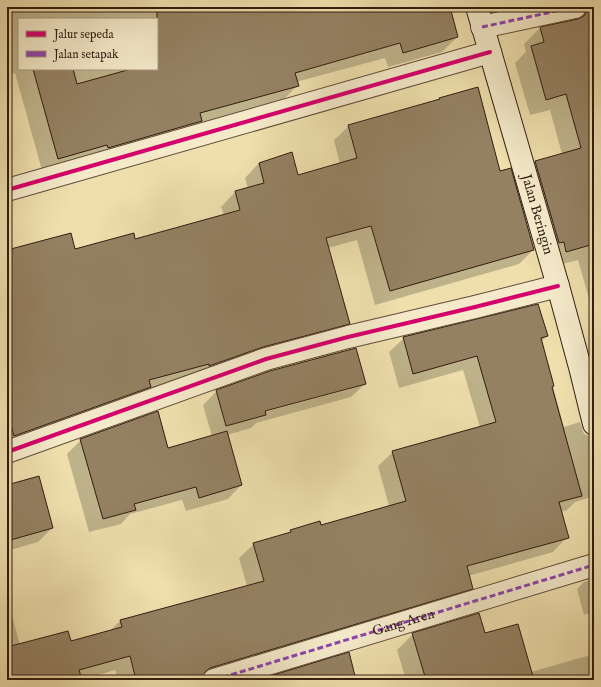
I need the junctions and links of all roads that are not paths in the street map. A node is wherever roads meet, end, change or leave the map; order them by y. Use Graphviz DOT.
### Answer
graph roads {
  1 [pos="575,7"];
  2 [pos="479,17"];
  3 [pos="490,52"];
  4 [pos="7,190"];
  5 [pos="558,286"];
  6 [pos="587,365"];
  7 [pos="594,424"];
  8 [pos="7,452"];
  9 [pos="594,565"];
  10 [pos="214,680"];
  1 -- 2 [label="street"];
  2 -- 3 [label="street, Jalan Beringin"];
  3 -- 4 [label="street"];
  3 -- 5 [label="street, Jalan Beringin"];
  5 -- 6 [label="street, Jalan Beringin"];
  5 -- 8 [label="street"];
  6 -- 7 [label="street, Jalan Beringin"];
  9 -- 10 [label="street, Gang Aren"];
}
